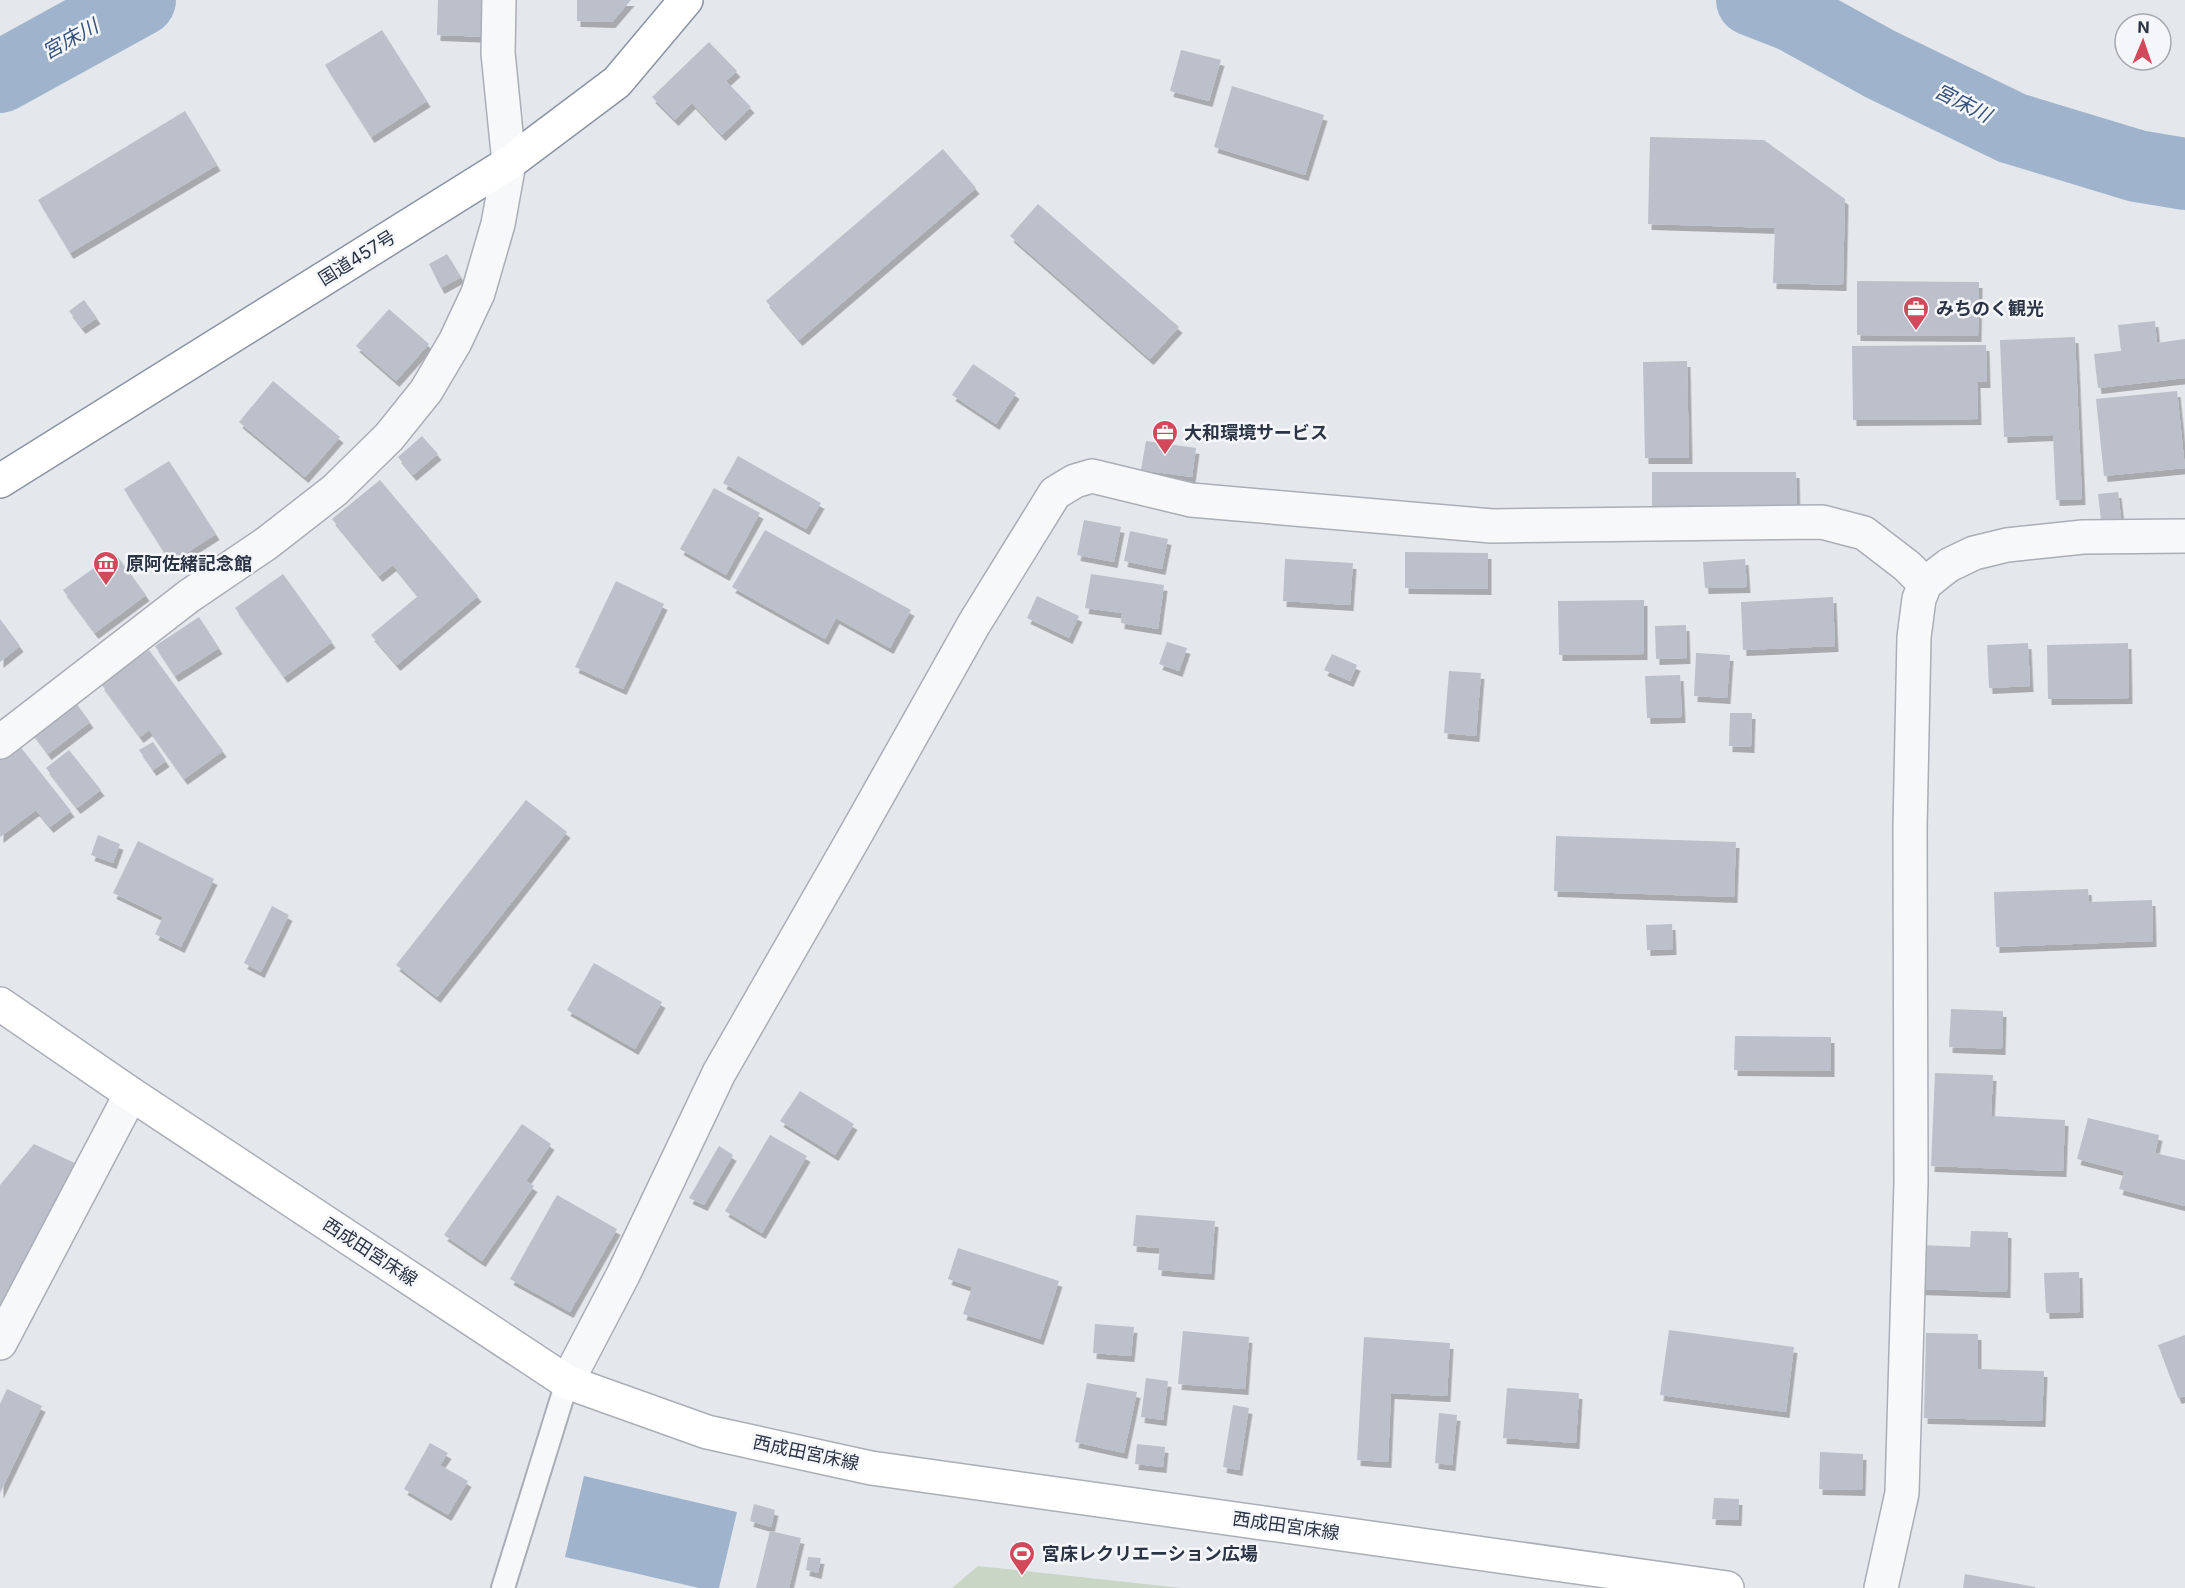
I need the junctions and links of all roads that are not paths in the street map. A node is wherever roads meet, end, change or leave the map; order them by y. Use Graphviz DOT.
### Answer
graph roads {
  1 [pos="499,0"];
  2 [pos="686,0"];
  3 [pos="509,164"];
  4 [pos="0,481"];
  5 [pos="2185,536"];
  6 [pos="1925,584"];
  7 [pos="0,742"];
  8 [pos="0,1004"];
  9 [pos="130,1094"];
  10 [pos="0,1343"];
  11 [pos="567,1382"];
  12 [pos="503,1588"];
  13 [pos="1727,1588"];
  14 [pos="1881,1588"];
  1 -- 3 [label="street"];
  2 -- 3 [label="main road, 国道457号"];
  3 -- 4 [label="main road, 国道457号"];
  3 -- 7 [label="street"];
  5 -- 6 [label="street"];
  6 -- 11 [label="street"];
  6 -- 14 [label="street"];
  8 -- 9 [label="main road, 西成田宮床線"];
  9 -- 10 [label="street"];
  9 -- 11 [label="main road, 西成田宮床線"];
  11 -- 12 [label="lane"];
  11 -- 13 [label="main road, 西成田宮床線"];
}
